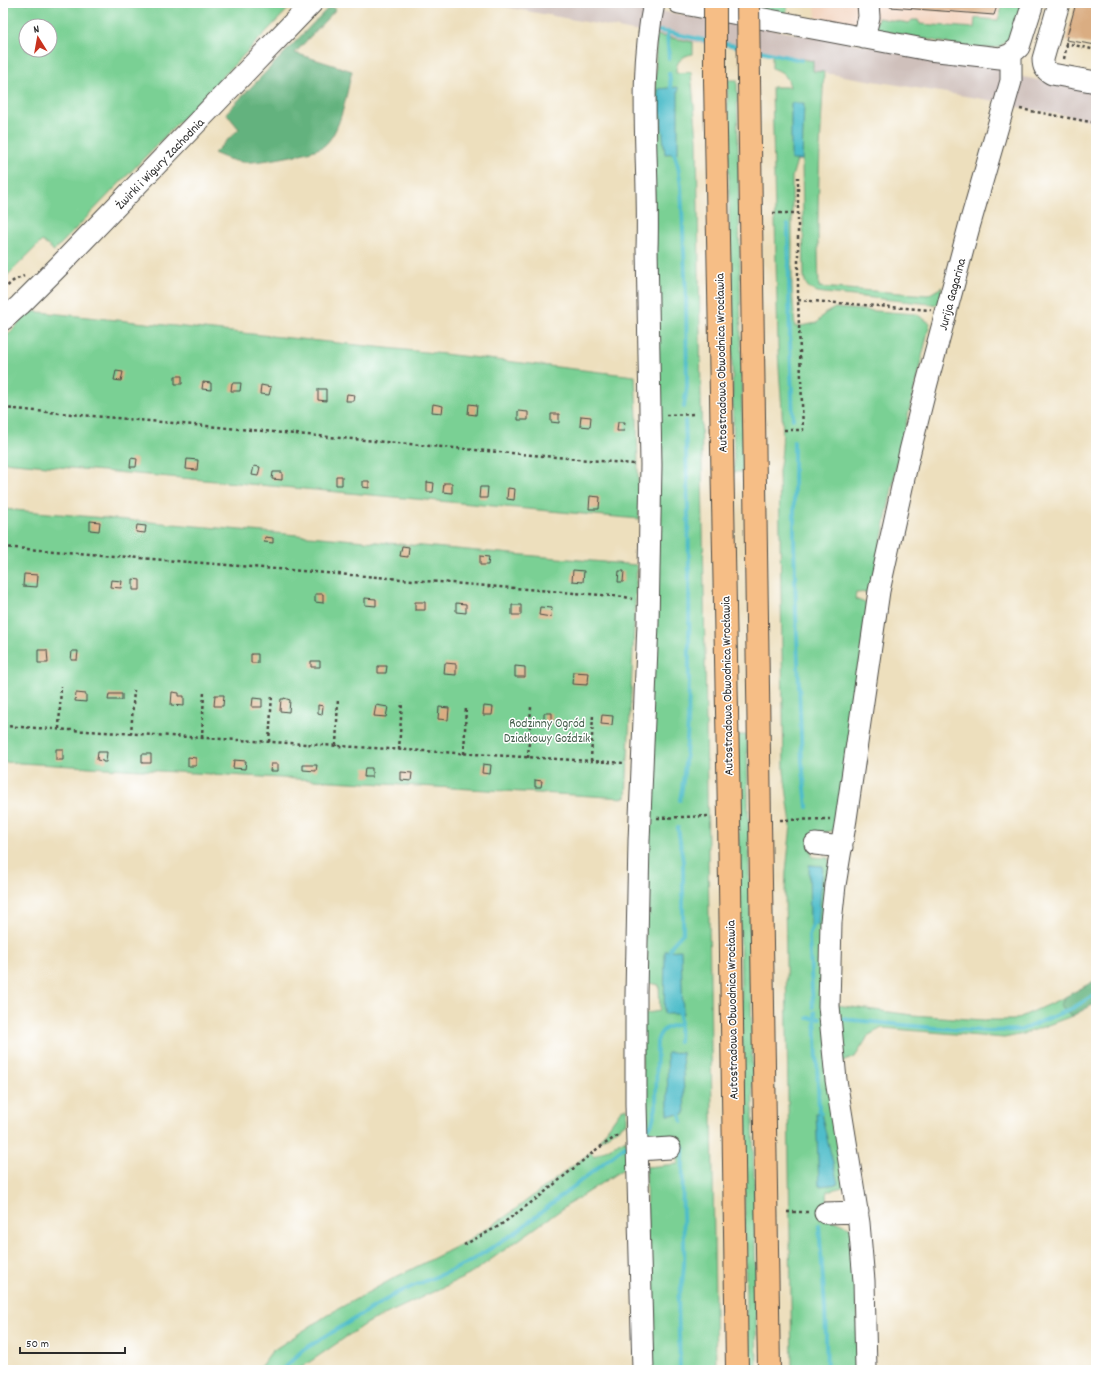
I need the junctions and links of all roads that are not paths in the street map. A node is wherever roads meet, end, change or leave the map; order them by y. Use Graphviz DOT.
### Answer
graph roads {
  1 [pos="312,3"];
  2 [pos="654,3"];
  3 [pos="679,3"];
  4 [pos="714,3"];
  5 [pos="748,3"];
  6 [pos="868,3"];
  7 [pos="1032,3"];
  8 [pos="1059,3"];
  9 [pos="864,38"];
  10 [pos="1011,54"];
  11 [pos="1096,82"];
  12 [pos="3,320"];
  13 [pos="815,844"];
  14 [pos="842,847"];
  15 [pos="670,1148"];
  16 [pos="638,1150"];
  17 [pos="825,1212"];
  18 [pos="858,1212"];
  19 [pos="643,1370"];
  20 [pos="737,1370"];
  21 [pos="769,1370"];
  22 [pos="866,1370"];
  1 -- 12 [label="street, Żwirki i Wigury Zachodnia"];
  2 -- 16 [label="street"];
  3 -- 9 [label="street"];
  4 -- 20 [label="highway, Autostradowa Obwodnica Wrocławia, bridge"];
  5 -- 21 [label="highway, bridge"];
  6 -- 9 [label="street"];
  7 -- 10 [label="street"];
  8 -- 11 [label="street"];
  9 -- 10 [label="street"];
  10 -- 14 [label="street, Jurija Gagarina"];
  13 -- 14 [label="street"];
  14 -- 18 [label="street, Jurija Gagarina"];
  15 -- 16 [label="street"];
  16 -- 19 [label="street"];
  17 -- 18 [label="street"];
  18 -- 22 [label="street, Jurija Gagarina"];
}
